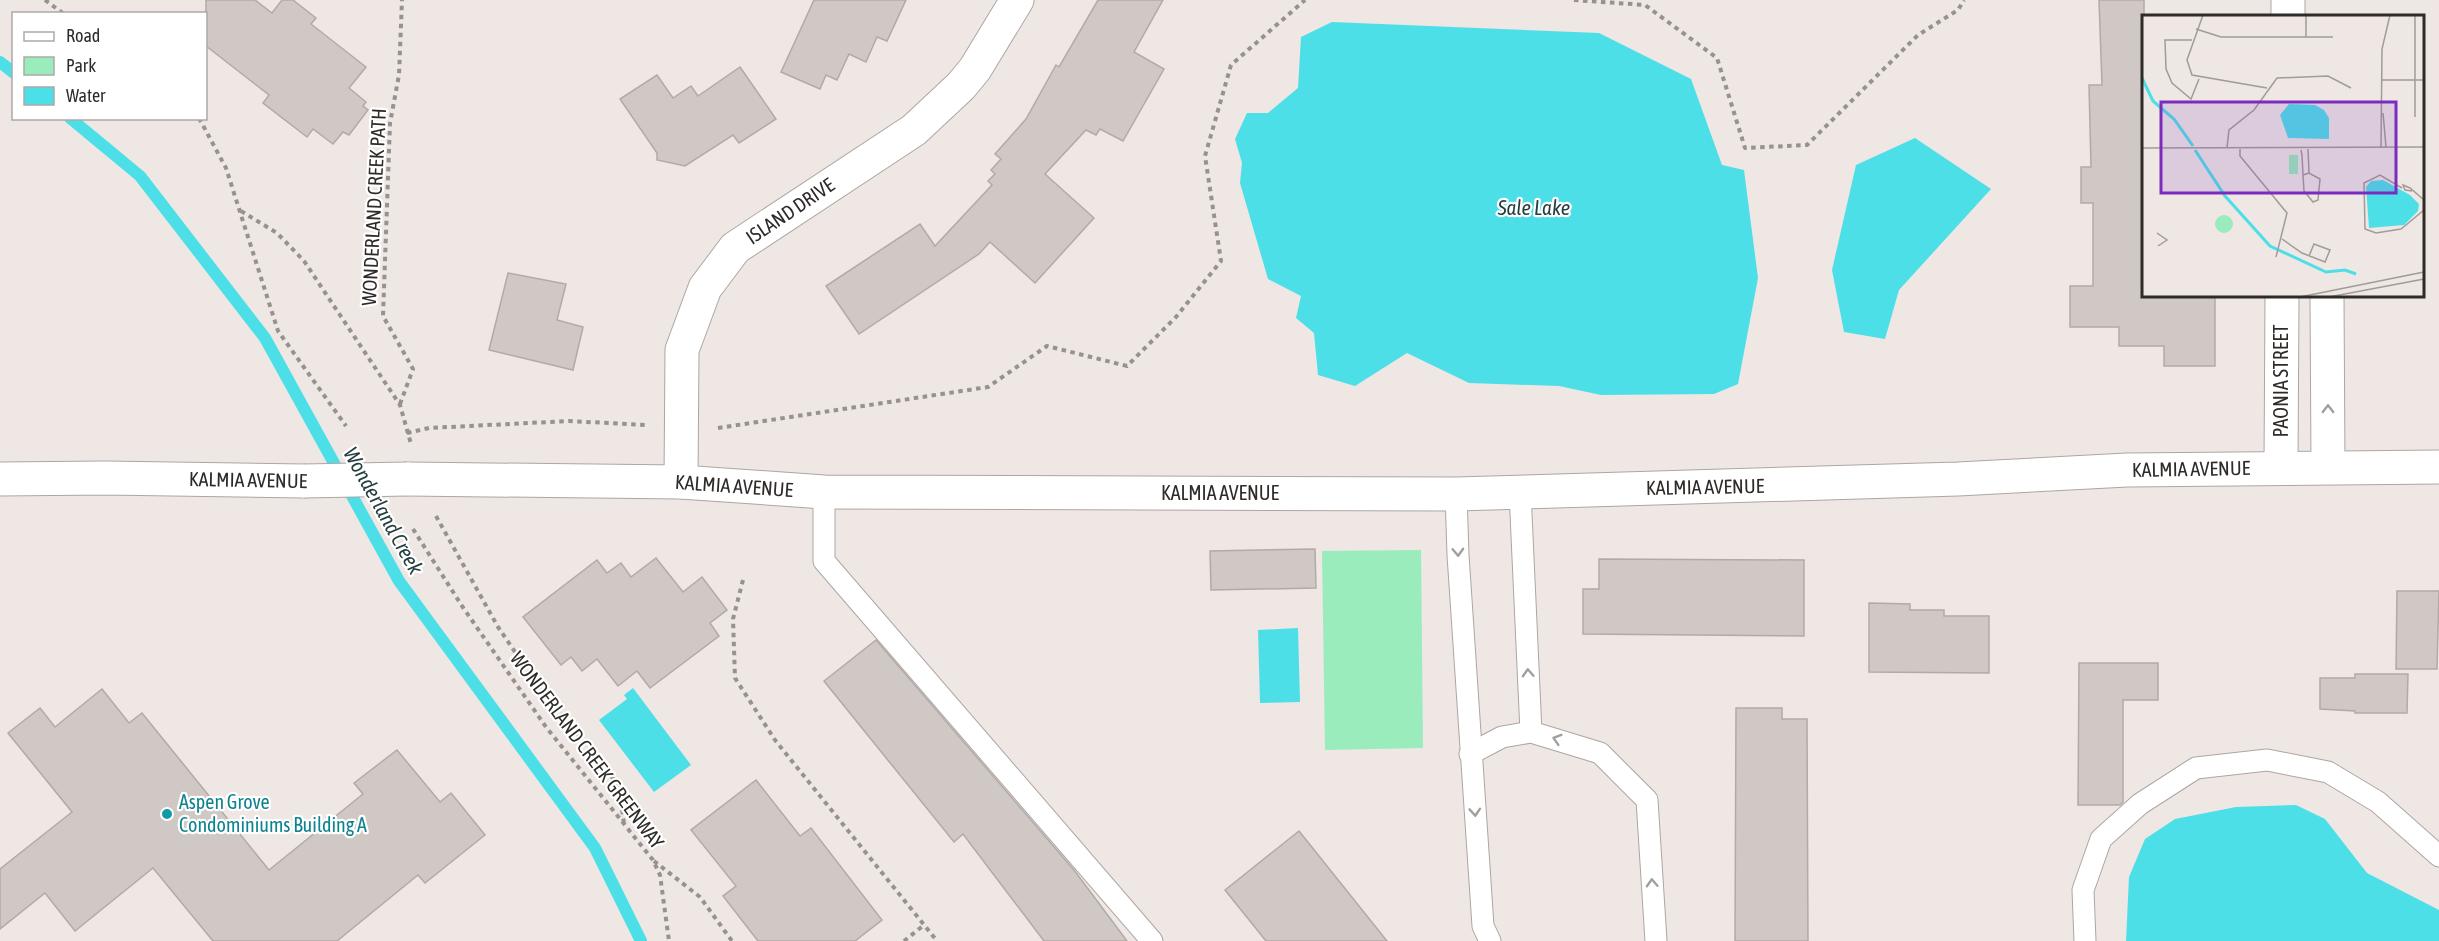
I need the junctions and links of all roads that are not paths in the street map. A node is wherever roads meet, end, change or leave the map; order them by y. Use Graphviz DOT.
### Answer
graph roads {
  1 [pos="1017,0"];
  2 [pos="2282,297"];
  3 [pos="2327,297"];
  4 [pos="2281,467"];
  5 [pos="2328,467"];
  6 [pos="2439,467"];
  7 [pos="0,479"];
  8 [pos="681,482"];
  9 [pos="824,492"];
  10 [pos="1520,492"];
  11 [pos="1456,494"];
  12 [pos="1531,732"];
  13 [pos="1470,754"];
  14 [pos="2439,856"];
  15 [pos="1152,941"];
  16 [pos="1490,941"];
  17 [pos="1656,941"];
  18 [pos="2085,941"];
  1 -- 8 [label="street, ISLAND DRIVE"];
  2 -- 4 [label="street, PAONIA STREET"];
  5 -- 3 [label="street, one-way"];
  4 -- 5 [label="street, KALMIA AVENUE"];
  4 -- 10 [label="street, KALMIA AVENUE"];
  5 -- 6 [label="street, KALMIA AVENUE"];
  7 -- 8 [label="street, KALMIA AVENUE, bridge"];
  8 -- 9 [label="street, KALMIA AVENUE"];
  9 -- 11 [label="street, KALMIA AVENUE"];
  9 -- 15 [label="lane"];
  10 -- 11 [label="street, KALMIA AVENUE"];
  12 -- 10 [label="lane, one-way"];
  11 -- 13 [label="lane, one-way"];
  12 -- 13 [label="lane"];
  17 -- 12 [label="lane, one-way"];
  13 -- 16 [label="lane, one-way"];
  14 -- 18 [label="lane"];
}
